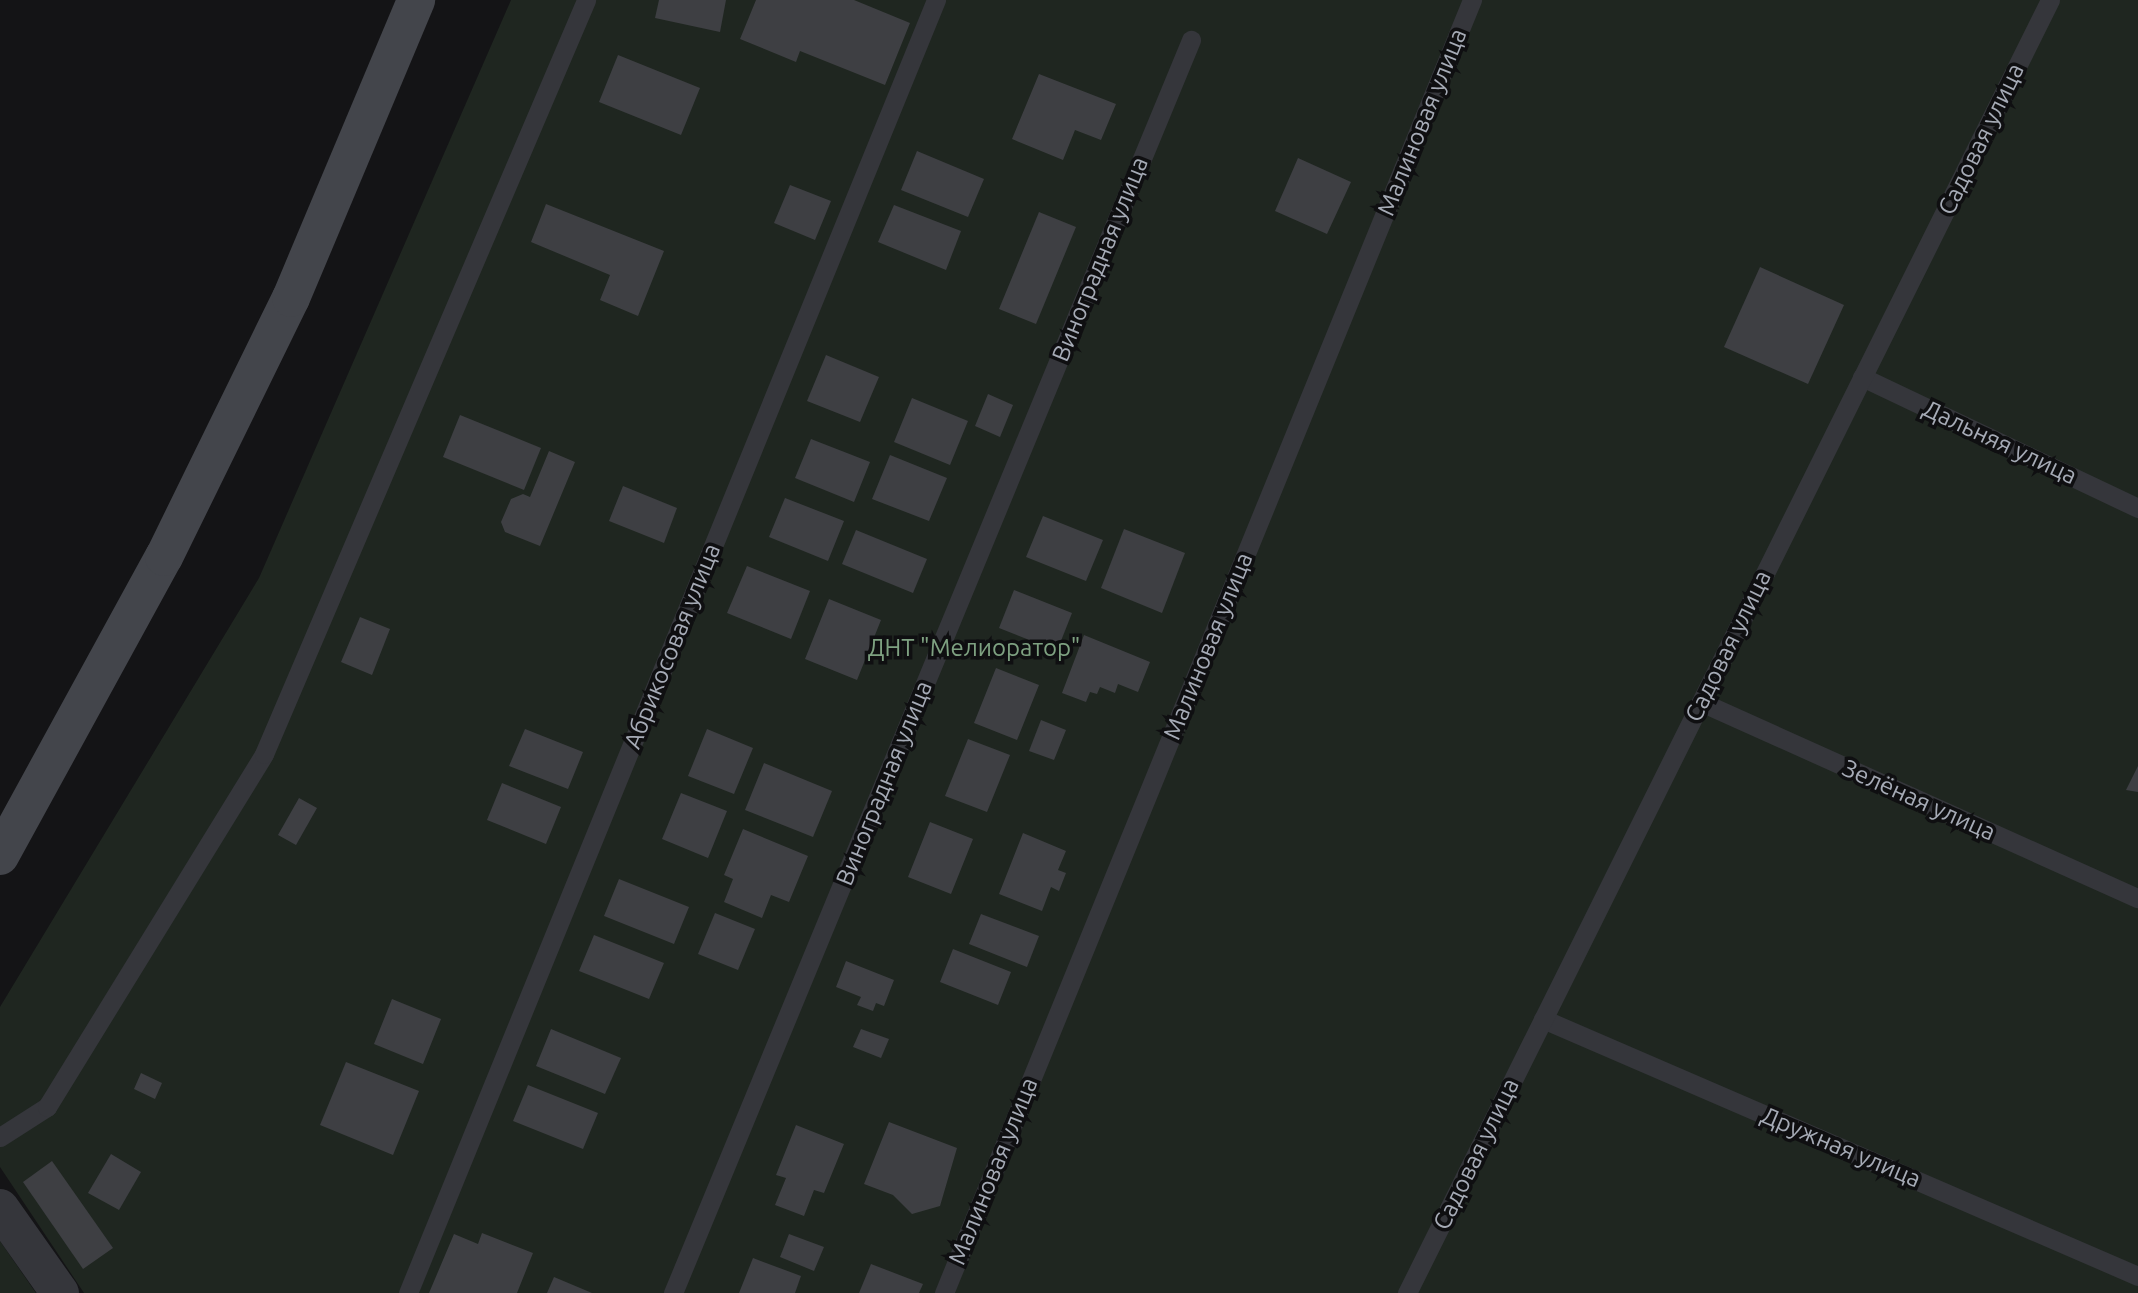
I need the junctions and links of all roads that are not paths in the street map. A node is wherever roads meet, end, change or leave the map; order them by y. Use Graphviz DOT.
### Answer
graph roads {
  1 [pos="416,0"];
  2 [pos="586,0"];
  3 [pos="936,0"];
  4 [pos="1472,0"];
  5 [pos="2050,0"];
  6 [pos="1191,40"];
  7 [pos="1863,377"];
  8 [pos="2138,508"];
  9 [pos="1701,702"];
  10 [pos="0,856"];
  11 [pos="2138,898"];
  12 [pos="1543,1018"];
  13 [pos="0,1137"];
  14 [pos="0,1208"];
  15 [pos="2138,1276"];
  16 [pos="60,1293"];
  17 [pos="408,1293"];
  18 [pos="673,1293"];
  19 [pos="944,1293"];
  20 [pos="1407,1293"];
  1 -- 10 [label="main road"];
  2 -- 13 [label="lane"];
  3 -- 17 [label="lane, Абрикосовая улица"];
  4 -- 19 [label="lane, Малиновая улица"];
  5 -- 7 [label="lane, Садовая улица"];
  6 -- 18 [label="lane, Виноградная улица"];
  7 -- 8 [label="lane, Дальняя улица"];
  7 -- 9 [label="lane, Садовая улица"];
  9 -- 11 [label="lane, Зелёная улица"];
  9 -- 12 [label="lane, Садовая улица"];
  12 -- 15 [label="lane, Дружная улица"];
  12 -- 20 [label="lane, Садовая улица"];
  14 -- 16 [label="street"];
}
